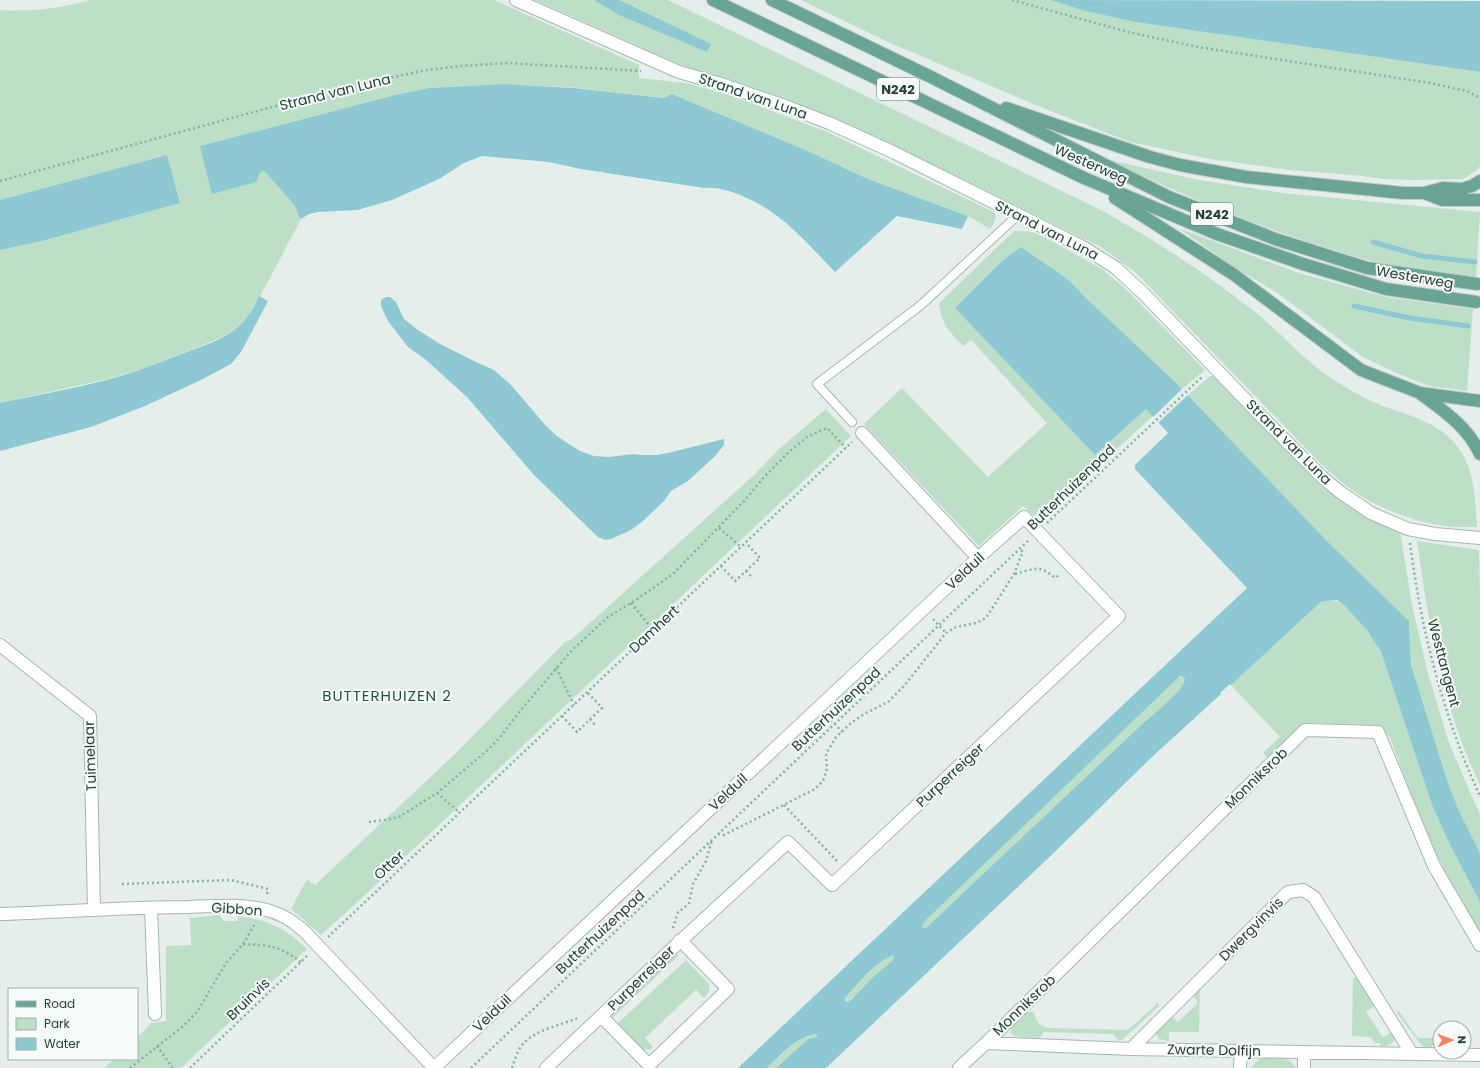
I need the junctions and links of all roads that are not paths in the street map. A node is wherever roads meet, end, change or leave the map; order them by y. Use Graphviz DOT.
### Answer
graph roads {
  1 [pos="516,0"];
  2 [pos="713,0"];
  3 [pos="772,0"];
  4 [pos="964,93"];
  5 [pos="1084,178"];
  6 [pos="1480,181"];
  7 [pos="1424,193"];
  8 [pos="1480,200"];
  9 [pos="1018,215"];
  10 [pos="1478,284"];
  11 [pos="1476,302"];
  12 [pos="1420,393"];
  13 [pos="1480,402"];
  14 [pos="852,422"];
  15 [pos="862,433"];
  16 [pos="1480,454"];
  17 [pos="1024,517"];
  18 [pos="1480,538"];
  19 [pos="978,558"];
  20 [pos="0,645"];
  21 [pos="151,908"];
  22 [pos="94,910"];
  23 [pos="0,914"];
  24 [pos="680,940"];
  25 [pos="1480,945"];
  26 [pos="155,1014"];
  27 [pos="601,1016"];
  28 [pos="986,1043"];
  29 [pos="1131,1048"];
  30 [pos="1240,1051"];
  31 [pos="1304,1052"];
  32 [pos="1412,1054"];
  33 [pos="1480,1055"];
  34 [pos="434,1068"];
  35 [pos="546,1068"];
  36 [pos="959,1068"];
  37 [pos="1240,1068"];
  38 [pos="1304,1068"];
  1 -- 9 [label="street, Strand van Luna"];
  2 -- 5 [label="main road, Westerweg / N242"];
  3 -- 4 [label="main road, Westerweg / N242"];
  4 -- 7 [label="main road, N242"];
  4 -- 10 [label="main road, Westerweg / N242"];
  5 -- 11 [label="main road, Westerweg / N242"];
  5 -- 12 [label="main road"];
  6 -- 7 [label="main road, N242"];
  7 -- 8 [label="main road, N242"];
  9 -- 14 [label="lane"];
  9 -- 18 [label="street, Strand van Luna"];
  12 -- 13 [label="main road"];
  12 -- 16 [label="main road"];
  15 -- 19 [label="street"];
  17 -- 19 [label="street, Velduil"];
  17 -- 24 [label="street, Purperreiger"];
  19 -- 34 [label="street, Velduil"];
  20 -- 22 [label="street, Tuimelaar"];
  21 -- 22 [label="street, Gibbon"];
  21 -- 26 [label="street"];
  21 -- 34 [label="street, Gibbon"];
  22 -- 23 [label="street, Gibbon"];
  24 -- 27 [label="street, Purperreiger"];
  24 -- 27 [label="street, Purperreiger"];
  25 -- 28 [label="street, Monniksrob"];
  27 -- 35 [label="street, Purperreiger"];
  28 -- 29 [label="street, Zwarte Dolfijn"];
  28 -- 36 [label="street"];
  29 -- 30 [label="street, Zwarte Dolfijn"];
  29 -- 32 [label="street, Dwergvinvis"];
  30 -- 31 [label="street, Zwarte Dolfijn"];
  30 -- 37 [label="street"];
  31 -- 32 [label="street, Zwarte Dolfijn"];
  31 -- 38 [label="street"];
  32 -- 33 [label="street, Zwarte Dolfijn"];
}
